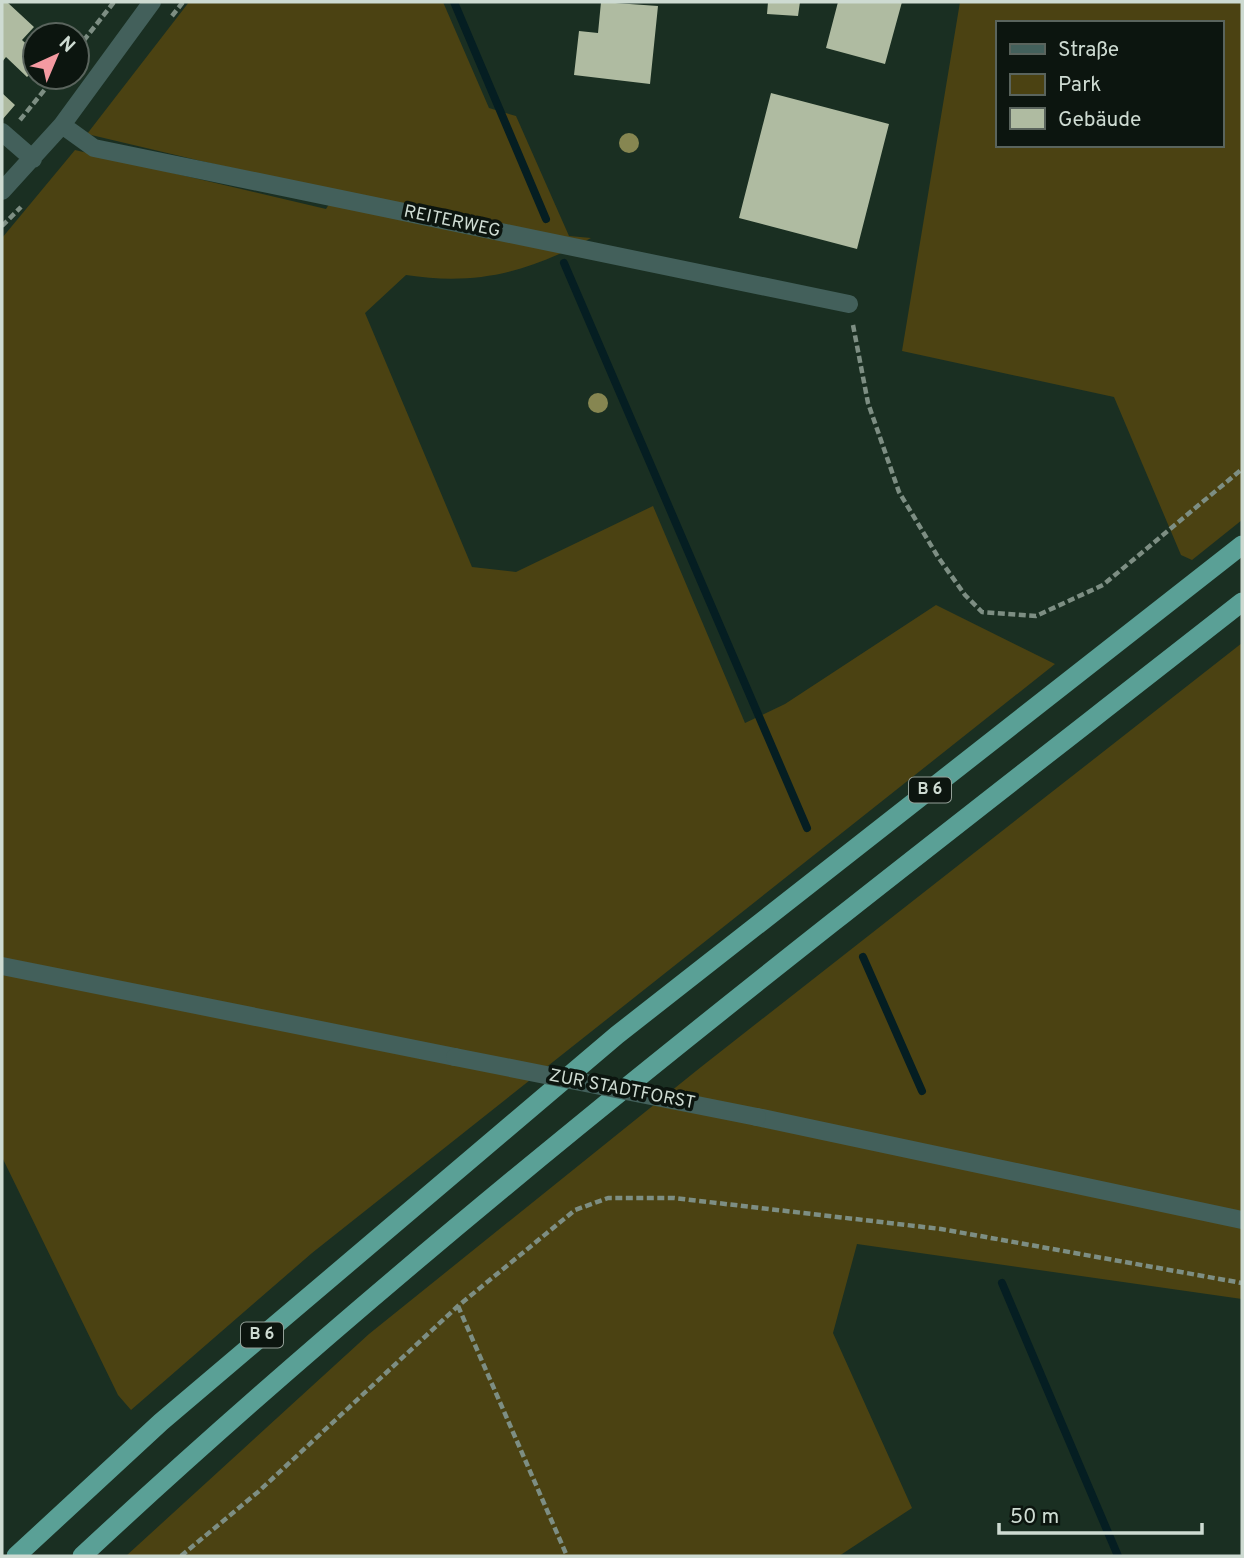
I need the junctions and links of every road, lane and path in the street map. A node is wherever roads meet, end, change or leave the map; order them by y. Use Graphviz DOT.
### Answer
graph roads {
  1 [pos="114,2"];
  2 [pos="152,2"];
  3 [pos="91,31"];
  4 [pos="42,91"];
  5 [pos="62,125"];
  6 [pos="4,134"];
  7 [pos="33,159"];
  8 [pos="2,191"];
  9 [pos="849,304"];
  10 [pos="1242,469"];
  11 [pos="1242,545"];
  12 [pos="1242,601"];
  13 [pos="2,966"];
  14 [pos="1242,1220"];
  15 [pos="1242,1283"];
  16 [pos="458,1306"];
  17 [pos="16,1556"];
  18 [pos="82,1556"];
  19 [pos="181,1556"];
  20 [pos="567,1556"];
  1 -- 3 [label="path"];
  2 -- 5 [label="street"];
  4 -- 6 [label="path"];
  5 -- 7 [label="street"];
  5 -- 9 [label="street, REITERWEG"];
  6 -- 7 [label="street"];
  7 -- 8 [label="street"];
  9 -- 10 [label="path"];
  11 -- 17 [label="highway, B 6"];
  12 -- 18 [label="highway, B 6"];
  13 -- 14 [label="street, ZUR STADTFORST, bridge"];
  15 -- 16 [label="path"];
  16 -- 19 [label="path"];
  16 -- 20 [label="path"];
}
